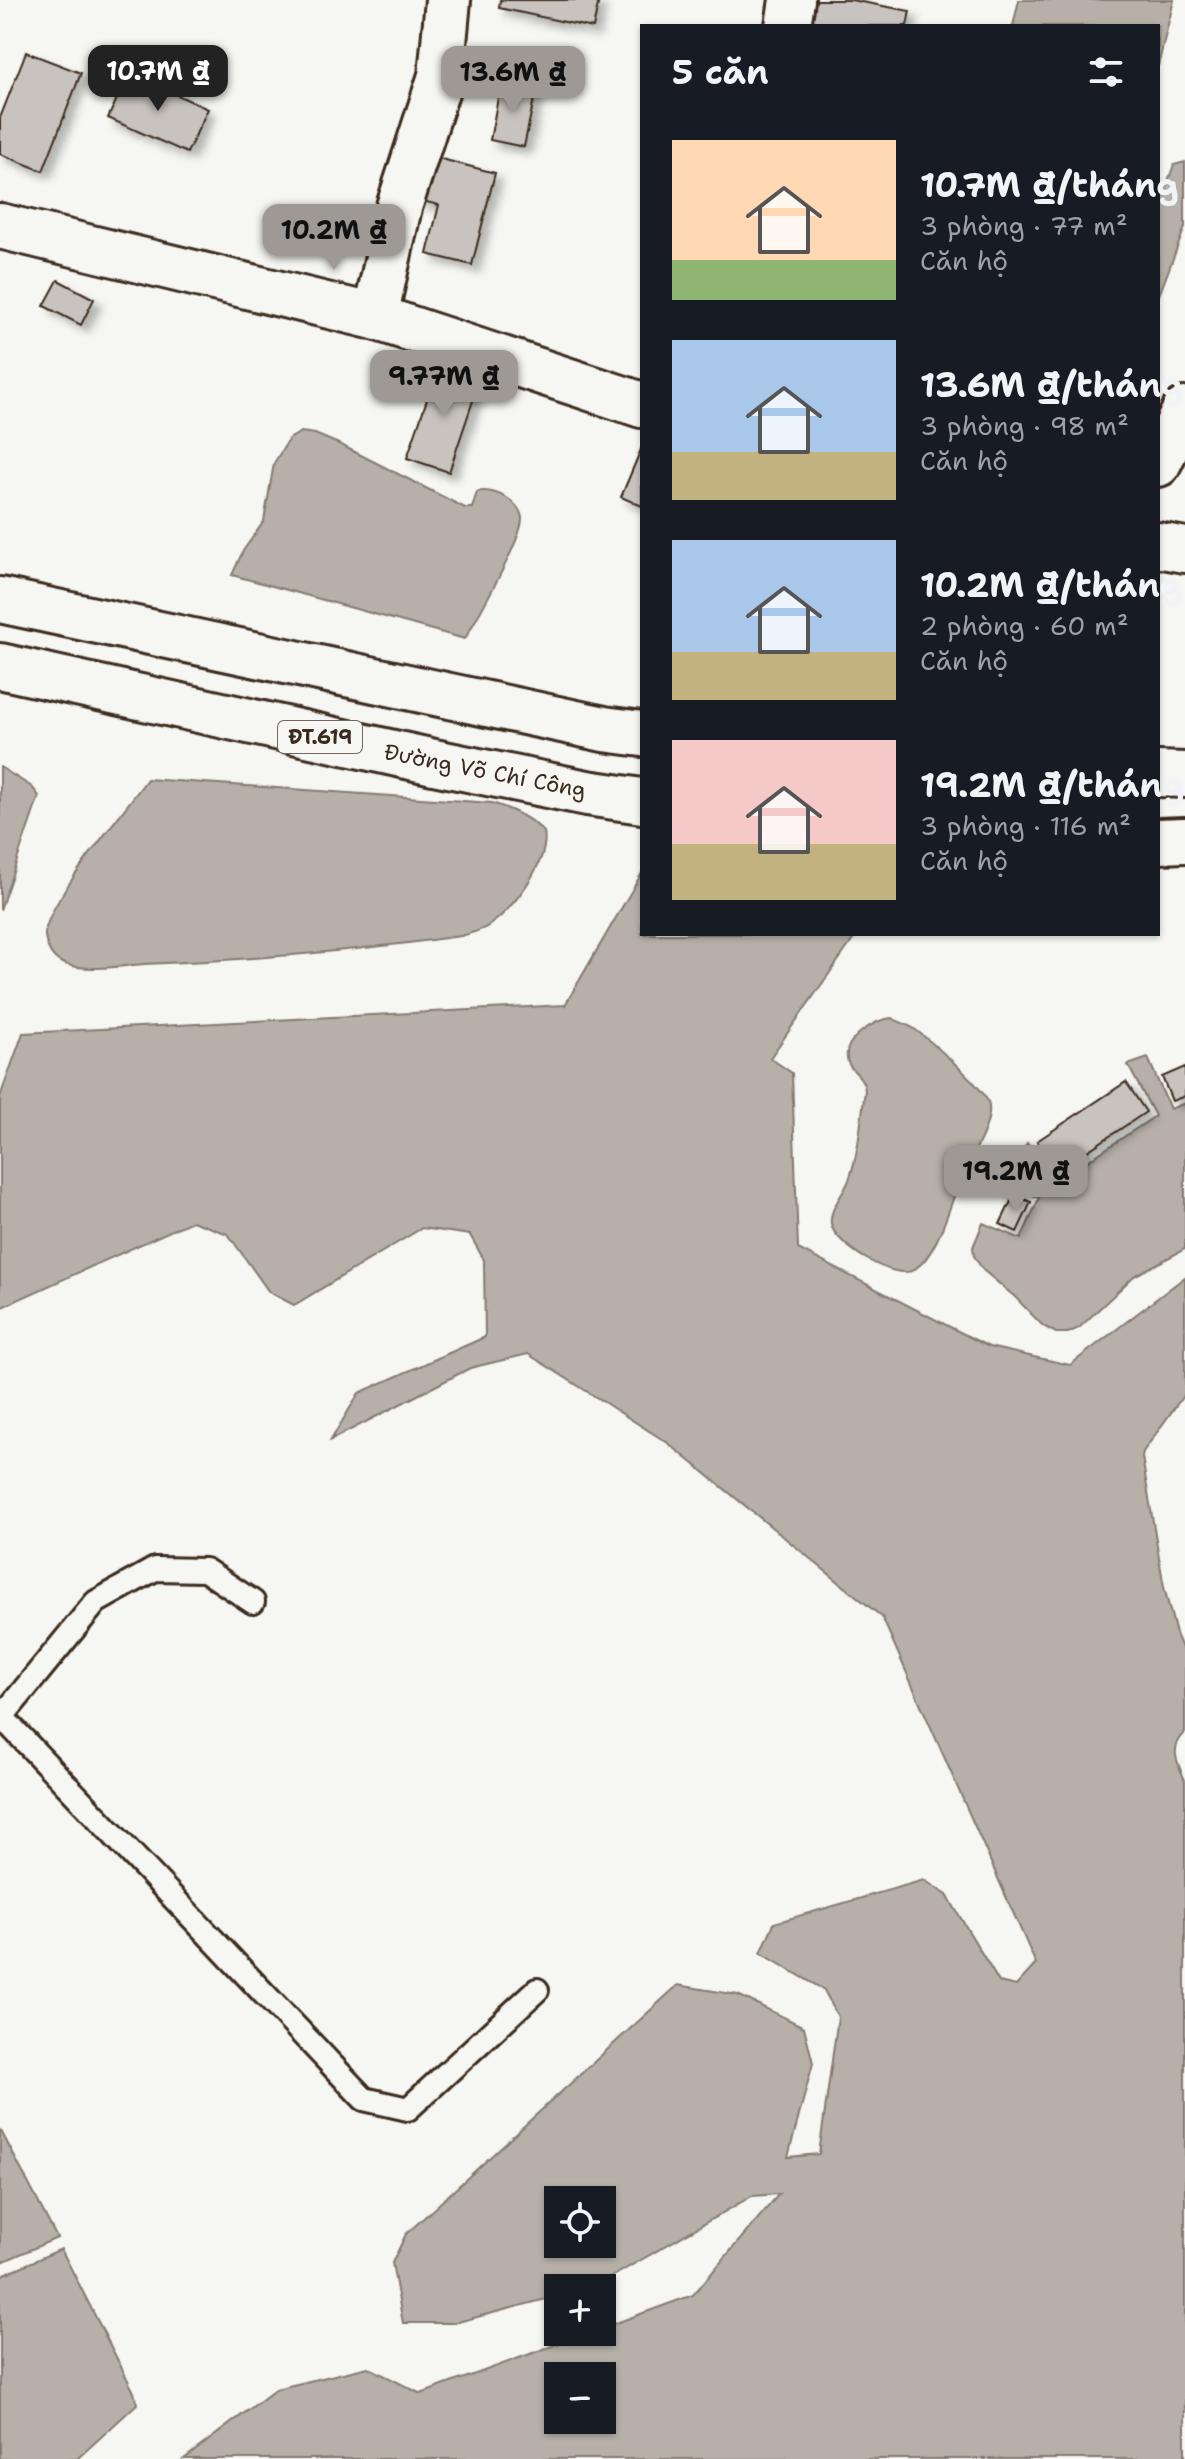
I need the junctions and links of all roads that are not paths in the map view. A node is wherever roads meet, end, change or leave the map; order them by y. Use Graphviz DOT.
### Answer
graph roads {
  1 [pos="448,0"];
  2 [pos="792,0"];
  3 [pos="788,24"];
  4 [pos="0,226"];
  5 [pos="375,317"];
  6 [pos="640,404"];
  7 [pos="1185,410"];
  8 [pos="1160,460"];
  9 [pos="1160,545"];
  10 [pos="1185,550"];
  11 [pos="0,600"];
  12 [pos="0,666"];
  13 [pos="640,734"];
  14 [pos="1160,774"];
  15 [pos="1185,775"];
  16 [pos="640,801"];
  17 [pos="1185,840"];
  18 [pos="1160,841"];
  19 [pos="253,1602"];
  20 [pos="1,1718"];
  21 [pos="537,1990"];
  1 -- 5 [label="main road"];
  2 -- 3 [label="main road"];
  4 -- 5 [label="main road"];
  5 -- 6 [label="main road"];
  7 -- 8 [label="main road"];
  9 -- 10 [label="main road"];
  11 -- 13 [label="main road"];
  12 -- 16 [label="main road, Đường Võ Chí Công / ĐT.619"];
  14 -- 15 [label="main road"];
  17 -- 18 [label="main road"];
  19 -- 20 [label="lane"];
  20 -- 21 [label="lane"];
}
